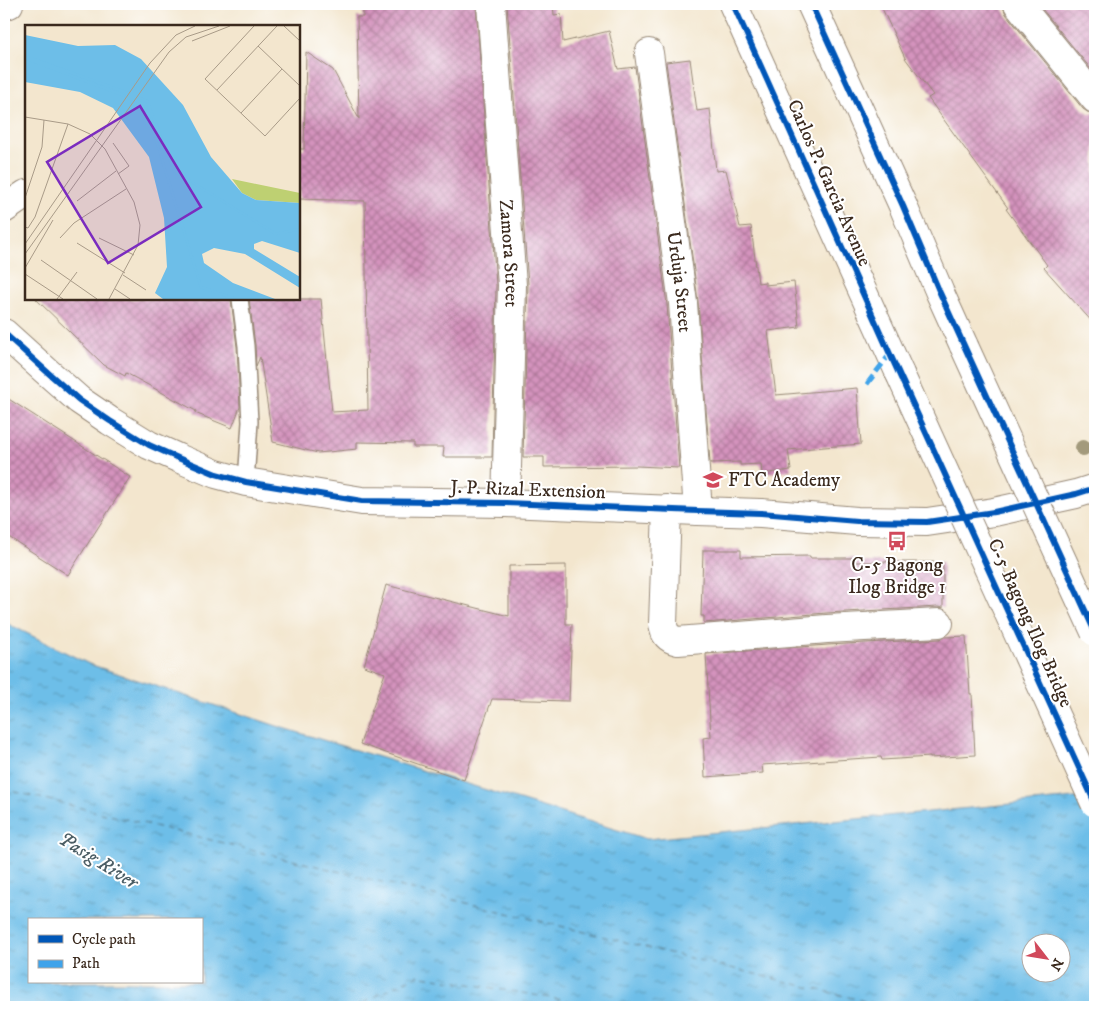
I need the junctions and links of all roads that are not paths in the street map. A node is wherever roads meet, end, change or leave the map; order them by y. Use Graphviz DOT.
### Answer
graph roads {
  1 [pos="9,4"];
  2 [pos="491,4"];
  3 [pos="733,4"];
  4 [pos="811,4"];
  5 [pos="1018,4"];
  6 [pos="4,6"];
  7 [pos="649,53"];
  8 [pos="1095,99"];
  9 [pos="25,195"];
  10 [pos="4,209"];
  11 [pos="240,300"];
  12 [pos="4,333"];
  13 [pos="900,374"];
  14 [pos="246,482"];
  15 [pos="1095,488"];
  16 [pos="506,503"];
  17 [pos="667,510"];
  18 [pos="698,512"];
  19 [pos="939,623"];
  20 [pos="1095,632"];
  21 [pos="1095,803"];
  1 -- 6 [label="main road"];
  2 -- 16 [label="main road, Zamora Street"];
  3 -- 13 [label="main road, Carlos P. Garcia Avenue"];
  4 -- 20 [label="main road, bridge"];
  5 -- 8 [label="main road"];
  7 -- 18 [label="main road, Urduja Street"];
  9 -- 10 [label="main road"];
  11 -- 14 [label="lane"];
  12 -- 14 [label="main road, J. P. Rizal Extension"];
  13 -- 21 [label="main road, C-5 Bagong Ilog Bridge, bridge"];
  14 -- 16 [label="main road, J. P. Rizal Extension"];
  15 -- 18 [label="main road, J. P. Rizal Extension"];
  16 -- 17 [label="main road, J. P. Rizal Extension"];
  17 -- 18 [label="main road, J. P. Rizal Extension"];
  17 -- 19 [label="main road"];
}
